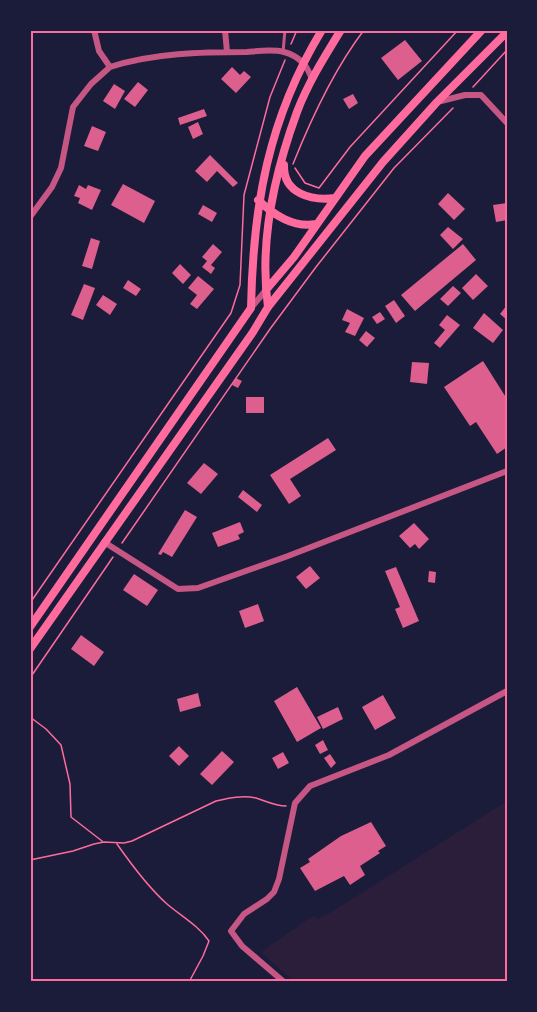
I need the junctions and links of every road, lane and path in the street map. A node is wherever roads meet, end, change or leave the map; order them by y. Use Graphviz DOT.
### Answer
graph roads {
  1 [pos="94,30"];
  2 [pos="225,30"];
  3 [pos="285,30"];
  4 [pos="297,30"];
  5 [pos="322,30"];
  6 [pos="340,30"];
  7 [pos="364,30"];
  8 [pos="458,30"];
  9 [pos="482,30"];
  10 [pos="507,32"];
  11 [pos="507,50"];
  12 [pos="227,52"];
  13 [pos="285,53"];
  14 [pos="302,62"];
  15 [pos="110,67"];
  16 [pos="312,80"];
  17 [pos="465,95"];
  18 [pos="437,102"];
  19 [pos="507,123"];
  20 [pos="284,153"];
  21 [pos="335,198"];
  22 [pos="258,200"];
  23 [pos="270,211"];
  24 [pos="30,217"];
  25 [pos="316,224"];
  26 [pos="266,290"];
  27 [pos="268,307"];
  28 [pos="251,308"];
  29 [pos="507,471"];
  30 [pos="104,542"];
  31 [pos="117,550"];
  32 [pos="30,603"];
  33 [pos="30,627"];
  34 [pos="30,649"];
  35 [pos="30,678"];
  36 [pos="507,691"];
  37 [pos="30,717"];
  38 [pos="295,802"];
  39 [pos="104,842"];
  40 [pos="116,843"];
  41 [pos="30,860"];
  42 [pos="189,982"];
  43 [pos="284,982"];
  1 -- 15 [label="street"];
  2 -- 12 [label="street"];
  3 -- 13 [label="lane"];
  4 -- 13 [label="path"];
  5 -- 14 [label="main road"];
  6 -- 16 [label="main road"];
  7 -- 8 [label="path"];
  9 -- 21 [label="main road"];
  10 -- 18 [label="main road"];
  11 -- 17 [label="path"];
  12 -- 13 [label="street"];
  12 -- 15 [label="street"];
  13 -- 14 [label="street"];
  13 -- 32 [label="path"];
  14 -- 16 [label="street"];
  14 -- 22 [label="main road"];
  15 -- 24 [label="street"];
  16 -- 20 [label="main road"];
  17 -- 18 [label="street"];
  17 -- 19 [label="street"];
  17 -- 31 [label="path"];
  18 -- 27 [label="main road"];
  20 -- 21 [label="main road"];
  20 -- 23 [label="main road"];
  21 -- 25 [label="main road"];
  22 -- 23 [label="main road"];
  22 -- 28 [label="main road"];
  23 -- 25 [label="main road"];
  23 -- 26 [label="main road"];
  25 -- 26 [label="main road"];
  26 -- 27 [label="main road"];
  26 -- 28 [label="street"];
  27 -- 30 [label="main road"];
  28 -- 33 [label="main road"];
  29 -- 31 [label="street"];
  30 -- 31 [label="street"];
  30 -- 34 [label="main road"];
  31 -- 35 [label="path"];
  36 -- 38 [label="street"];
  37 -- 39 [label="path"];
  38 -- 40 [label="path"];
  38 -- 43 [label="street"];
  39 -- 40 [label="path"];
  39 -- 41 [label="path"];
  40 -- 42 [label="path"];
}
